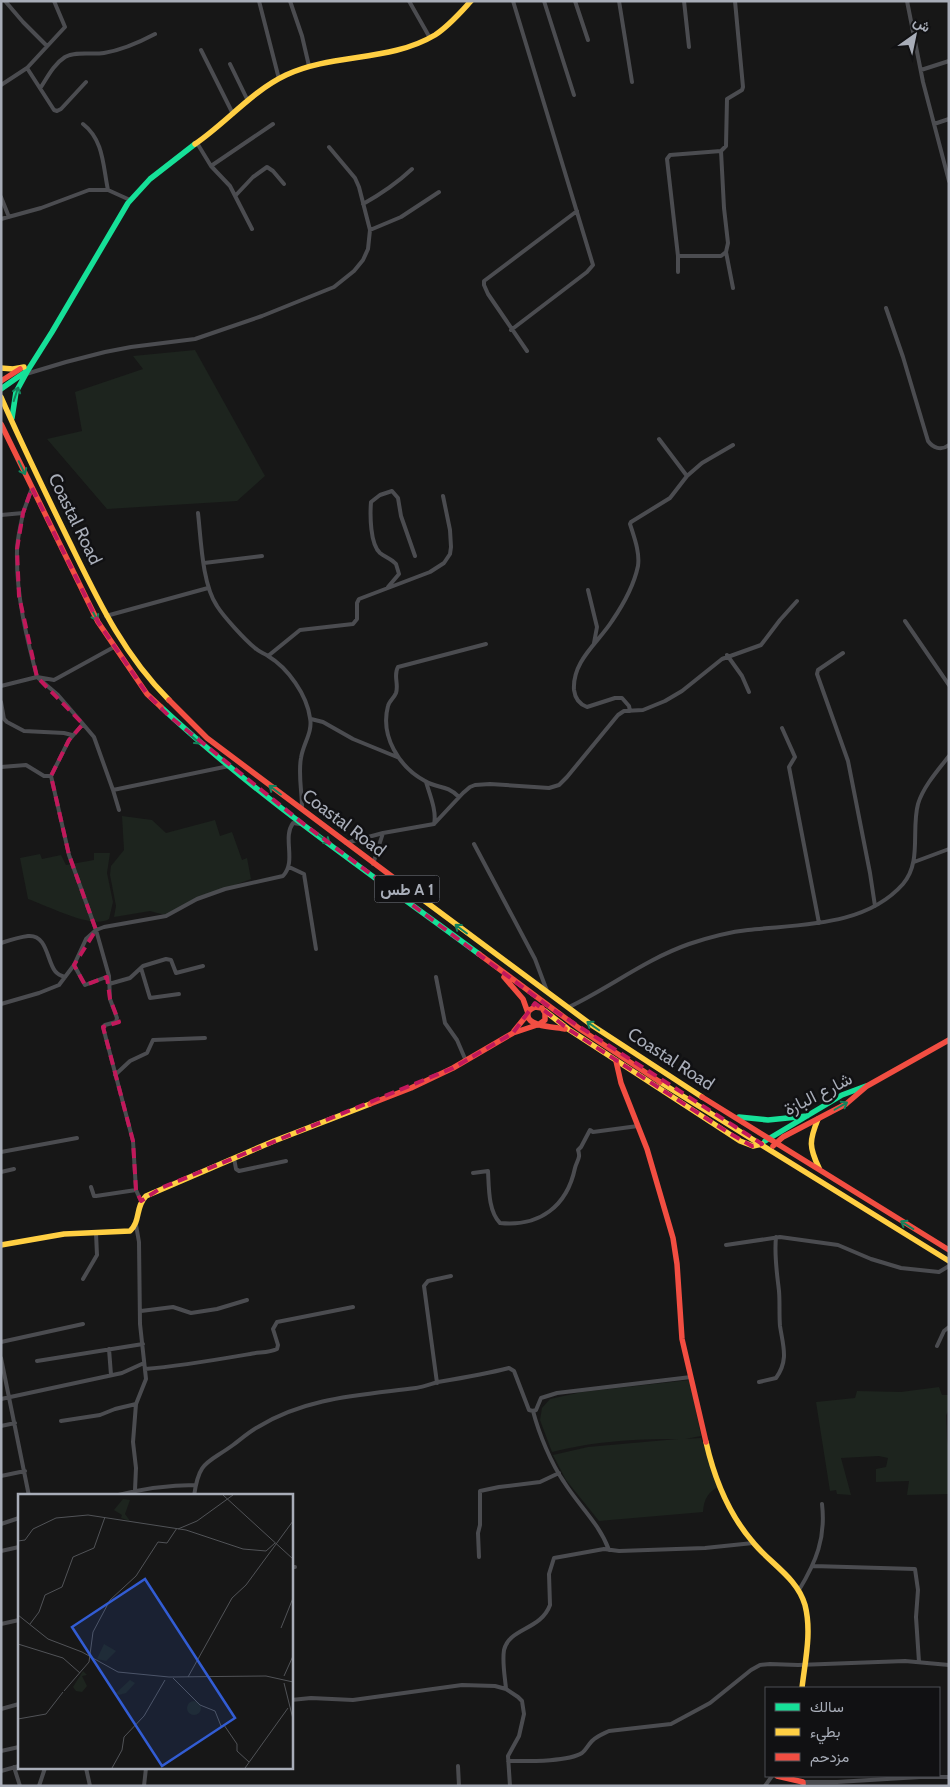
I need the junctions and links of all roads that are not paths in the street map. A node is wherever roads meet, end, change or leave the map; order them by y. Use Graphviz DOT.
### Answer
graph roads {
  1 [pos="5,1"];
  2 [pos="54,1"];
  3 [pos="259,1"];
  4 [pos="290,1"];
  5 [pos="409,1"];
  6 [pos="471,1"];
  7 [pos="513,1"];
  8 [pos="575,1"];
  9 [pos="619,1"];
  10 [pos="684,1"];
  11 [pos="735,1"];
  12 [pos="907,1"];
  13 [pos="546,2"];
  14 [pos="155,34"];
  15 [pos="430,38"];
  16 [pos="588,40"];
  17 [pos="47,46"];
  18 [pos="689,47"];
  19 [pos="201,50"];
  20 [pos="949,62"];
  21 [pos="230,64"];
  22 [pos="310,66"];
  23 [pos="27,68"];
  24 [pos="921,70"];
  25 [pos="279,79"];
  26 [pos="86,82"];
  27 [pos="632,82"];
  28 [pos="1,85"];
  29 [pos="40,87"];
  30 [pos="574,95"];
  31 [pos="248,101"];
  32 [pos="233,114"];
  33 [pos="949,119"];
  34 [pos="83,124"];
  35 [pos="273,124"];
  36 [pos="934,124"];
  37 [pos="197,143"];
  38 [pos="329,147"];
  39 [pos="721,150"];
  40 [pos="211,166"];
  41 [pos="412,168"];
  42 [pos="949,181"];
  43 [pos="284,184"];
  44 [pos="108,190"];
  45 [pos="439,192"];
  46 [pos="236,195"];
  47 [pos="1,197"];
  48 [pos="130,200"];
  49 [pos="363,204"];
  50 [pos="577,210"];
  51 [pos="9,217"];
  52 [pos="1,219"];
  53 [pos="252,228"];
  54 [pos="370,230"];
  55 [pos="726,252"];
  56 [pos="678,256"];
  57 [pos="678,272"];
  58 [pos="733,288"];
  59 [pos="886,308"];
  60 [pos="511,330"];
  61 [pos="527,351"];
  62 [pos="1,368"];
  63 [pos="25,370"];
  64 [pos="1,381"];
  65 [pos="1,389"];
  66 [pos="1,397"];
  67 [pos="12,420"];
  68 [pos="1,426"];
  69 [pos="659,439"];
  70 [pos="733,445"];
  71 [pos="949,445"];
  72 [pos="687,476"];
  73 [pos="32,488"];
  74 [pos="443,496"];
  75 [pos="23,512"];
  76 [pos="198,513"];
  77 [pos="1,515"];
  78 [pos="262,556"];
  79 [pos="416,556"];
  80 [pos="204,563"];
  81 [pos="208,588"];
  82 [pos="386,588"];
  83 [pos="588,590"];
  84 [pos="797,601"];
  85 [pos="106,616"];
  86 [pos="905,621"];
  87 [pos="486,644"];
  88 [pos="594,645"];
  89 [pos="114,647"];
  90 [pos="843,653"];
  91 [pos="268,656"];
  92 [pos="727,656"];
  93 [pos="37,677"];
  94 [pos="949,685"];
  95 [pos="1,686"];
  96 [pos="749,692"];
  97 [pos="1,702"];
  98 [pos="630,711"];
  99 [pos="311,718"];
  100 [pos="83,724"];
  101 [pos="782,728"];
  102 [pos="72,735"];
  103 [pos="949,756"];
  104 [pos="398,758"];
  105 [pos="229,766"];
  106 [pos="1,768"];
  107 [pos="50,776"];
  108 [pos="426,782"];
  109 [pos="112,790"];
  110 [pos="458,797"];
  111 [pos="119,810"];
  112 [pos="302,810"];
  113 [pos="434,824"];
  114 [pos="305,825"];
  115 [pos="384,833"];
  116 [pos="346,843"];
  117 [pos="474,844"];
  118 [pos="949,850"];
  119 [pos="914,862"];
  120 [pos="373,864"];
  121 [pos="289,867"];
  122 [pos="875,906"];
  123 [pos="819,922"];
  124 [pos="96,930"];
  125 [pos="1,942"];
  126 [pos="316,949"];
  127 [pos="491,963"];
  128 [pos="74,964"];
  129 [pos="203,966"];
  130 [pos="141,968"];
  131 [pos="109,976"];
  132 [pos="436,977"];
  133 [pos="65,978"];
  134 [pos="109,984"];
  135 [pos="547,993"];
  136 [pos="179,994"];
  137 [pos="1,1004"];
  138 [pos="568,1008"];
  139 [pos="545,1011"];
  140 [pos="528,1014"];
  141 [pos="538,1025"];
  142 [pos="568,1029"];
  143 [pos="513,1033"];
  144 [pos="205,1038"];
  145 [pos="949,1040"];
  146 [pos="466,1061"];
  147 [pos="616,1061"];
  148 [pos="631,1071"];
  149 [pos="115,1075"];
  150 [pos="621,1080"];
  151 [pos="867,1086"];
  152 [pos="807,1116"];
  153 [pos="735,1117"];
  154 [pos="818,1119"];
  155 [pos="638,1126"];
  156 [pos="77,1138"];
  157 [pos="769,1138"];
  158 [pos="776,1143"];
  159 [pos="762,1144"];
  160 [pos="770,1150"];
  161 [pos="1,1152"];
  162 [pos="234,1158"];
  163 [pos="286,1161"];
  164 [pos="14,1170"];
  165 [pos="820,1170"];
  166 [pos="1,1172"];
  167 [pos="473,1173"];
  168 [pos="91,1187"];
  169 [pos="136,1190"];
  170 [pos="141,1201"];
  171 [pos="136,1225"];
  172 [pos="96,1233"];
  173 [pos="776,1237"];
  174 [pos="1,1245"];
  175 [pos="726,1245"];
  176 [pos="949,1250"];
  177 [pos="949,1261"];
  178 [pos="949,1266"];
  179 [pos="451,1276"];
  180 [pos="83,1280"];
  181 [pos="247,1300"];
  182 [pos="354,1307"];
  183 [pos="141,1311"];
  184 [pos="83,1324"];
  185 [pos="949,1327"];
  186 [pos="1,1342"];
  187 [pos="143,1344"];
  188 [pos="937,1346"];
  189 [pos="109,1350"];
  190 [pos="1,1358"];
  191 [pos="37,1361"];
  192 [pos="144,1363"];
  193 [pos="2,1364"];
  194 [pos="145,1369"];
  195 [pos="111,1375"];
  196 [pos="692,1377"];
  197 [pos="759,1382"];
  198 [pos="437,1383"];
  199 [pos="10,1398"];
  200 [pos="1,1400"];
  201 [pos="136,1404"];
  202 [pos="533,1411"];
  203 [pos="62,1421"];
  204 [pos="15,1423"];
  205 [pos="1,1426"];
  206 [pos="25,1471"];
  207 [pos="559,1473"];
  208 [pos="1,1476"];
  209 [pos="195,1485"];
  210 [pos="135,1490"];
  211 [pos="29,1494"];
  212 [pos="121,1494"];
  213 [pos="194,1494"];
  214 [pos="822,1504"];
  215 [pos="18,1518"];
  216 [pos="1,1524"];
  217 [pos="753,1543"];
  218 [pos="18,1547"];
  219 [pos="609,1550"];
  220 [pos="1,1551"];
  221 [pos="479,1557"];
  222 [pos="813,1566"];
  223 [pos="799,1590"];
  224 [pos="18,1620"];
  225 [pos="1,1624"];
  226 [pos="919,1662"];
  227 [pos="804,1664"];
  228 [pos="949,1665"];
  229 [pos="802,1687"];
  230 [pos="506,1689"];
  231 [pos="292,1700"];
  232 [pos="18,1704"];
  233 [pos="1,1708"];
  234 [pos="18,1747"];
  235 [pos="1,1751"];
  236 [pos="508,1762"];
  237 [pos="17,1766"];
  238 [pos="458,1766"];
  239 [pos="44,1770"];
  240 [pos="86,1770"];
  241 [pos="146,1770"];
  242 [pos="1,1771"];
  243 [pos="780,1777"];
  244 [pos="949,1777"];
  245 [pos="803,1784"];
  246 [pos="20,1786"];
  247 [pos="39,1786"];
  248 [pos="90,1786"];
  249 [pos="144,1786"];
  250 [pos="459,1786"];
  251 [pos="510,1786"];
  1 -- 17 [label="street"];
  2 -- 17 [label="street"];
  3 -- 25 [label="street"];
  4 -- 22 [label="street"];
  5 -- 15 [label="street"];
  6 -- 15 [label="main road"];
  7 -- 50 [label="street"];
  8 -- 16 [label="street"];
  9 -- 27 [label="street"];
  10 -- 18 [label="street"];
  11 -- 39 [label="street"];
  12 -- 24 [label="street"];
  13 -- 30 [label="street"];
  14 -- 29 [label="street"];
  15 -- 22 [label="main road"];
  17 -- 23 [label="street"];
  19 -- 32 [label="street"];
  20 -- 24 [label="street"];
  21 -- 31 [label="street"];
  22 -- 25 [label="main road"];
  23 -- 28 [label="street"];
  23 -- 29 [label="street"];
  24 -- 36 [label="street"];
  25 -- 31 [label="main road"];
  26 -- 29 [label="street"];
  31 -- 32 [label="main road"];
  32 -- 37 [label="main road"];
  33 -- 36 [label="street"];
  34 -- 44 [label="street"];
  35 -- 40 [label="street"];
  36 -- 42 [label="street"];
  37 -- 40 [label="street"];
  37 -- 48 [label="main road"];
  38 -- 49 [label="street"];
  39 -- 55 [label="street"];
  39 -- 56 [label="street"];
  40 -- 46 [label="street"];
  41 -- 49 [label="street"];
  43 -- 46 [label="street"];
  44 -- 48 [label="street"];
  44 -- 51 [label="street"];
  45 -- 54 [label="street"];
  46 -- 53 [label="street"];
  47 -- 51 [label="street"];
  48 -- 63 [label="main road"];
  49 -- 54 [label="street"];
  50 -- 60 [label="street"];
  50 -- 60 [label="street"];
  51 -- 52 [label="street"];
  54 -- 63 [label="street"];
  55 -- 56 [label="street"];
  55 -- 58 [label="street"];
  56 -- 57 [label="street"];
  59 -- 71 [label="street"];
  60 -- 61 [label="street"];
  62 -- 63 [label="main road"];
  63 -- 64 [label="main road"];
  63 -- 65 [label="main road"];
  67 -- 63 [label="main road, one-way"];
  66 -- 67 [label="main road, Coastal Road / طس A 1"];
  67 -- 85 [label="main road, Coastal Road / طس A 1"];
  68 -- 73 [label="main road, Coastal Road / طس A 1, one-way"];
  69 -- 72 [label="street"];
  70 -- 72 [label="street"];
  72 -- 88 [label="street"];
  73 -- 75 [label="street"];
  73 -- 89 [label="main road, Coastal Road / طس A 1, one-way"];
  74 -- 82 [label="street"];
  75 -- 77 [label="street"];
  75 -- 93 [label="street"];
  76 -- 80 [label="street"];
  78 -- 80 [label="street"];
  79 -- 82 [label="street"];
  80 -- 81 [label="street"];
  81 -- 85 [label="street"];
  81 -- 91 [label="street"];
  82 -- 91 [label="street"];
  83 -- 88 [label="street"];
  84 -- 92 [label="street"];
  112 -- 85 [label="main road, Coastal Road / طس A 1, one-way"];
  86 -- 94 [label="street"];
  87 -- 104 [label="street"];
  88 -- 98 [label="street"];
  89 -- 93 [label="street"];
  89 -- 105 [label="main road, Coastal Road / طس A 1, one-way"];
  90 -- 122 [label="street"];
  91 -- 99 [label="street"];
  92 -- 96 [label="street"];
  92 -- 98 [label="street"];
  93 -- 95 [label="street"];
  93 -- 100 [label="street"];
  97 -- 102 [label="street"];
  98 -- 110 [label="street"];
  99 -- 104 [label="street"];
  99 -- 112 [label="street"];
  100 -- 102 [label="street"];
  100 -- 109 [label="street"];
  101 -- 123 [label="street"];
  102 -- 107 [label="street"];
  103 -- 119 [label="street"];
  104 -- 108 [label="street"];
  105 -- 109 [label="street"];
  105 -- 114 [label="main road, Coastal Road / طس A 1"];
  106 -- 107 [label="street"];
  107 -- 124 [label="street"];
  108 -- 110 [label="street"];
  108 -- 113 [label="street"];
  109 -- 111 [label="street"];
  110 -- 113 [label="street"];
  112 -- 116 [label="main road, Coastal Road / طس A 1"];
  113 -- 115 [label="street"];
  114 -- 121 [label="street"];
  114 -- 127 [label="main road, Coastal Road / طس A 1, one-way"];
  115 -- 116 [label="street"];
  115 -- 120 [label="street"];
  116 -- 120 [label="main road, Coastal Road / طس A 1"];
  117 -- 135 [label="street"];
  118 -- 119 [label="street"];
  119 -- 122 [label="street"];
  135 -- 120 [label="main road, Coastal Road / طس A 1, one-way"];
  121 -- 124 [label="street"];
  121 -- 126 [label="street"];
  122 -- 123 [label="street"];
  123 -- 138 [label="street"];
  124 -- 128 [label="street"];
  124 -- 131 [label="street"];
  125 -- 133 [label="street"];
  127 -- 140 [label="main road"];
  127 -- 159 [label="main road, Coastal Road / طس A 1"];
  128 -- 131 [label="street"];
  128 -- 133 [label="street"];
  129 -- 130 [label="street"];
  130 -- 134 [label="street"];
  130 -- 136 [label="street"];
  131 -- 134 [label="street"];
  132 -- 146 [label="street"];
  133 -- 137 [label="street"];
  134 -- 149 [label="street"];
  135 -- 138 [label="main road, Coastal Road / طس A 1"];
  153 -- 138 [label="main road, Coastal Road / طس A 1, one-way"];
  139 -- 140 [label="main road"];
  139 -- 141 [label="main road"];
  139 -- 142 [label="main road"];
  140 -- 141 [label="main road"];
  140 -- 143 [label="main road"];
  141 -- 142 [label="main road"];
  141 -- 143 [label="main road"];
  142 -- 147 [label="main road"];
  143 -- 146 [label="main road"];
  144 -- 149 [label="street"];
  145 -- 151 [label="main road"];
  146 -- 162 [label="main road"];
  147 -- 148 [label="main road"];
  147 -- 150 [label="main road"];
  148 -- 150 [label="main road"];
  148 -- 159 [label="main road"];
  149 -- 169 [label="street"];
  150 -- 155 [label="main road"];
  151 -- 152 [label="main road, شارع البازة"];
  154 -- 151 [label="main road, شارع البازة, one-way"];
  152 -- 153 [label="main road"];
  152 -- 157 [label="main road, شارع البازة"];
  153 -- 157 [label="main road, Coastal Road / طس A 1"];
  154 -- 158 [label="main road, شارع البازة"];
  154 -- 165 [label="main road"];
  155 -- 167 [label="street"];
  155 -- 196 [label="main road"];
  156 -- 161 [label="street"];
  157 -- 158 [label="main road, Coastal Road / طس A 1"];
  157 -- 159 [label="main road, شارع البازة"];
  158 -- 160 [label="main road, شارع البازة"];
  158 -- 165 [label="main road, Coastal Road / طس A 1"];
  159 -- 160 [label="main road, Coastal Road / طس A 1"];
  160 -- 177 [label="main road, Coastal Road / طس A 1"];
  162 -- 163 [label="street"];
  162 -- 170 [label="main road"];
  164 -- 166 [label="street"];
  176 -- 165 [label="main road, Coastal Road / طس A 1, one-way"];
  168 -- 169 [label="street"];
  169 -- 170 [label="street"];
  170 -- 171 [label="main road"];
  171 -- 172 [label="main road"];
  171 -- 183 [label="street"];
  172 -- 174 [label="main road"];
  172 -- 180 [label="street"];
  173 -- 175 [label="street"];
  173 -- 178 [label="street"];
  173 -- 197 [label="street"];
  179 -- 198 [label="street"];
  181 -- 183 [label="street"];
  182 -- 194 [label="street"];
  183 -- 187 [label="street"];
  184 -- 186 [label="street"];
  185 -- 188 [label="street"];
  187 -- 189 [label="street"];
  187 -- 192 [label="street"];
  189 -- 191 [label="street"];
  189 -- 195 [label="street"];
  190 -- 193 [label="street"];
  192 -- 194 [label="street"];
  192 -- 195 [label="street"];
  193 -- 199 [label="street"];
  194 -- 201 [label="street"];
  195 -- 199 [label="street"];
  196 -- 202 [label="street"];
  196 -- 217 [label="main road"];
  198 -- 202 [label="street"];
  198 -- 209 [label="street"];
  199 -- 200 [label="street"];
  199 -- 204 [label="street"];
  201 -- 203 [label="street"];
  201 -- 210 [label="street"];
  202 -- 207 [label="street"];
  204 -- 205 [label="street"];
  204 -- 206 [label="street"];
  206 -- 208 [label="street"];
  206 -- 211 [label="street"];
  207 -- 219 [label="street"];
  207 -- 221 [label="street"];
  209 -- 210 [label="street"];
  209 -- 213 [label="street"];
  210 -- 212 [label="street"];
  214 -- 222 [label="street"];
  215 -- 216 [label="street"];
  217 -- 219 [label="street"];
  217 -- 223 [label="main road"];
  218 -- 220 [label="street"];
  219 -- 230 [label="street"];
  222 -- 223 [label="street"];
  222 -- 226 [label="street"];
  223 -- 227 [label="main road"];
  224 -- 225 [label="street"];
  226 -- 227 [label="street"];
  226 -- 228 [label="street"];
  227 -- 229 [label="main road"];
  227 -- 236 [label="street"];
  230 -- 231 [label="street"];
  230 -- 236 [label="street"];
  232 -- 233 [label="street"];
  234 -- 235 [label="street"];
  236 -- 251 [label="street"];
  237 -- 242 [label="street"];
  237 -- 246 [label="street"];
  238 -- 250 [label="street"];
  239 -- 247 [label="street"];
  240 -- 248 [label="street"];
  241 -- 249 [label="street"];
  243 -- 245 [label="main road"];
  244 -- 245 [label="street"];
}
